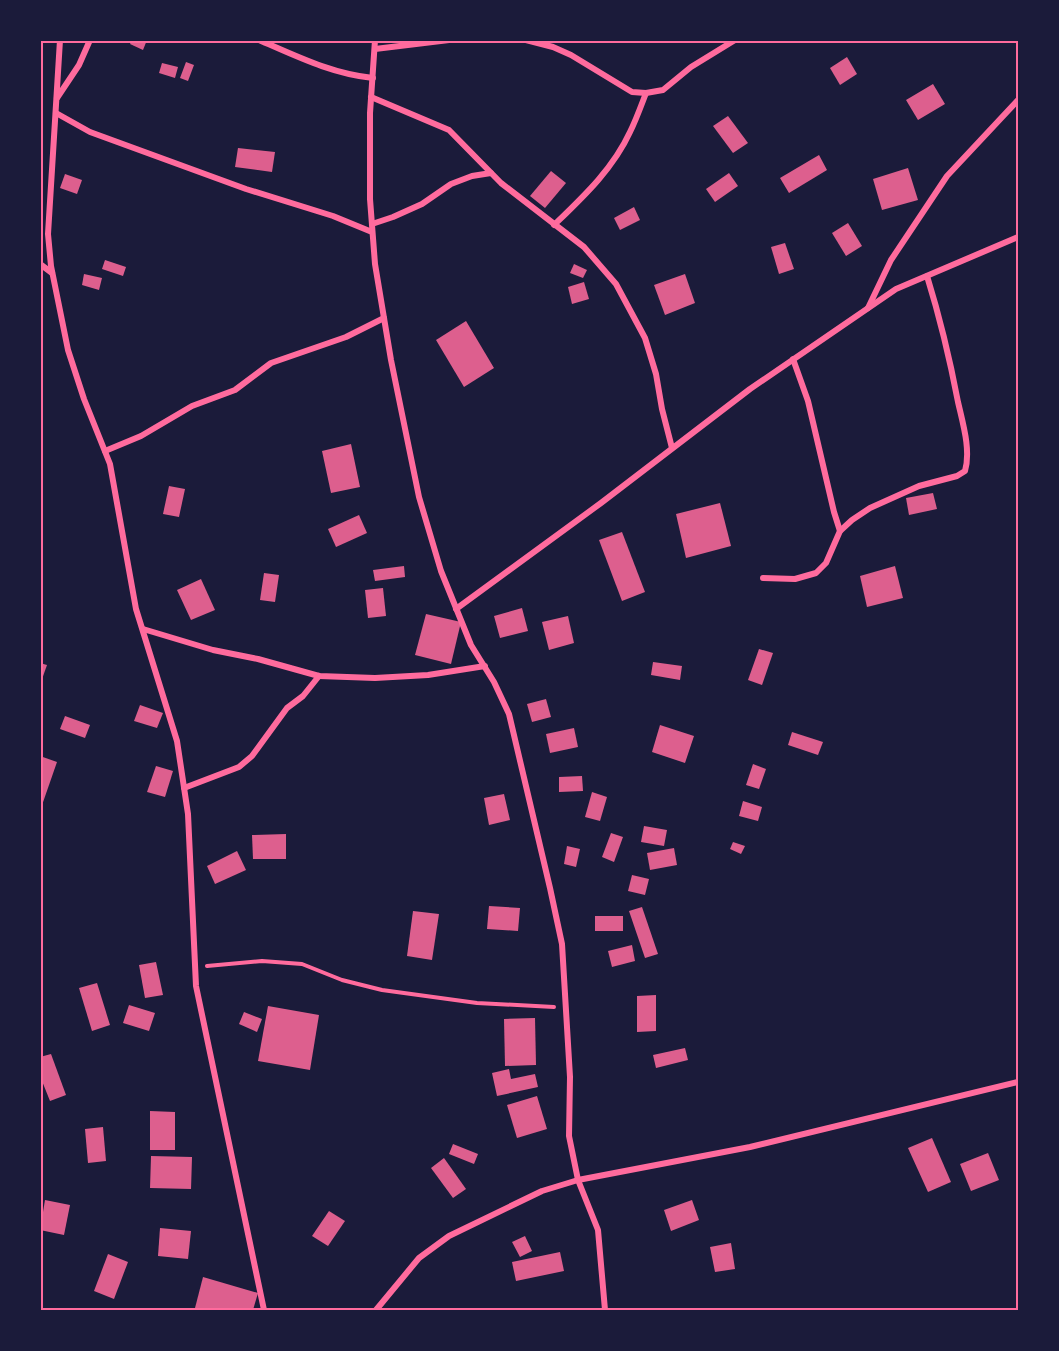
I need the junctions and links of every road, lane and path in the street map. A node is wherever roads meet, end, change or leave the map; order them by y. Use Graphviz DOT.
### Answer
graph roads {
  1 [pos="60,40"];
  2 [pos="90,40"];
  3 [pos="259,40"];
  4 [pos="375,40"];
  5 [pos="449,40"];
  6 [pos="526,40"];
  7 [pos="735,40"];
  8 [pos="375,49"];
  9 [pos="373,78"];
  10 [pos="646,93"];
  11 [pos="371,97"];
  12 [pos="57,99"];
  13 [pos="1018,100"];
  14 [pos="56,113"];
  15 [pos="490,173"];
  16 [pos="372,224"];
  17 [pos="554,225"];
  18 [pos="372,232"];
  19 [pos="1018,237"];
  20 [pos="40,264"];
  21 [pos="52,273"];
  22 [pos="927,276"];
  23 [pos="868,308"];
  24 [pos="384,318"];
  25 [pos="793,359"];
  26 [pos="672,448"];
  27 [pos="105,451"];
  28 [pos="840,531"];
  29 [pos="763,578"];
  30 [pos="456,609"];
  31 [pos="143,629"];
  32 [pos="485,666"];
  33 [pos="319,676"];
  34 [pos="184,788"];
  35 [pos="195,967"];
  36 [pos="566,1008"];
  37 [pos="1018,1082"];
  38 [pos="578,1180"];
  39 [pos="264,1311"];
  40 [pos="376,1311"];
  41 [pos="606,1311"];
  1 -- 12 [label="street"];
  2 -- 12 [label="street"];
  3 -- 9 [label="street"];
  4 -- 8 [label="street"];
  5 -- 8 [label="street"];
  6 -- 10 [label="street"];
  7 -- 10 [label="street"];
  8 -- 9 [label="street"];
  9 -- 11 [label="street"];
  10 -- 17 [label="street"];
  11 -- 15 [label="street"];
  11 -- 16 [label="street"];
  12 -- 14 [label="street"];
  13 -- 23 [label="street"];
  14 -- 18 [label="street"];
  14 -- 21 [label="street"];
  15 -- 16 [label="street"];
  15 -- 17 [label="street"];
  16 -- 18 [label="street"];
  17 -- 26 [label="street"];
  18 -- 24 [label="street"];
  19 -- 22 [label="street"];
  20 -- 21 [label="street"];
  21 -- 27 [label="street"];
  22 -- 23 [label="street"];
  22 -- 28 [label="street"];
  23 -- 25 [label="street"];
  24 -- 27 [label="street"];
  24 -- 30 [label="street"];
  25 -- 26 [label="street"];
  25 -- 28 [label="street"];
  26 -- 30 [label="street"];
  27 -- 31 [label="street"];
  28 -- 29 [label="street"];
  30 -- 32 [label="street"];
  31 -- 33 [label="street"];
  31 -- 34 [label="street"];
  32 -- 33 [label="street"];
  32 -- 36 [label="street"];
  33 -- 34 [label="street"];
  34 -- 35 [label="street"];
  35 -- 36 [label="path"];
  35 -- 39 [label="street"];
  36 -- 38 [label="street"];
  37 -- 38 [label="street"];
  38 -- 40 [label="street"];
  38 -- 41 [label="street"];
}
